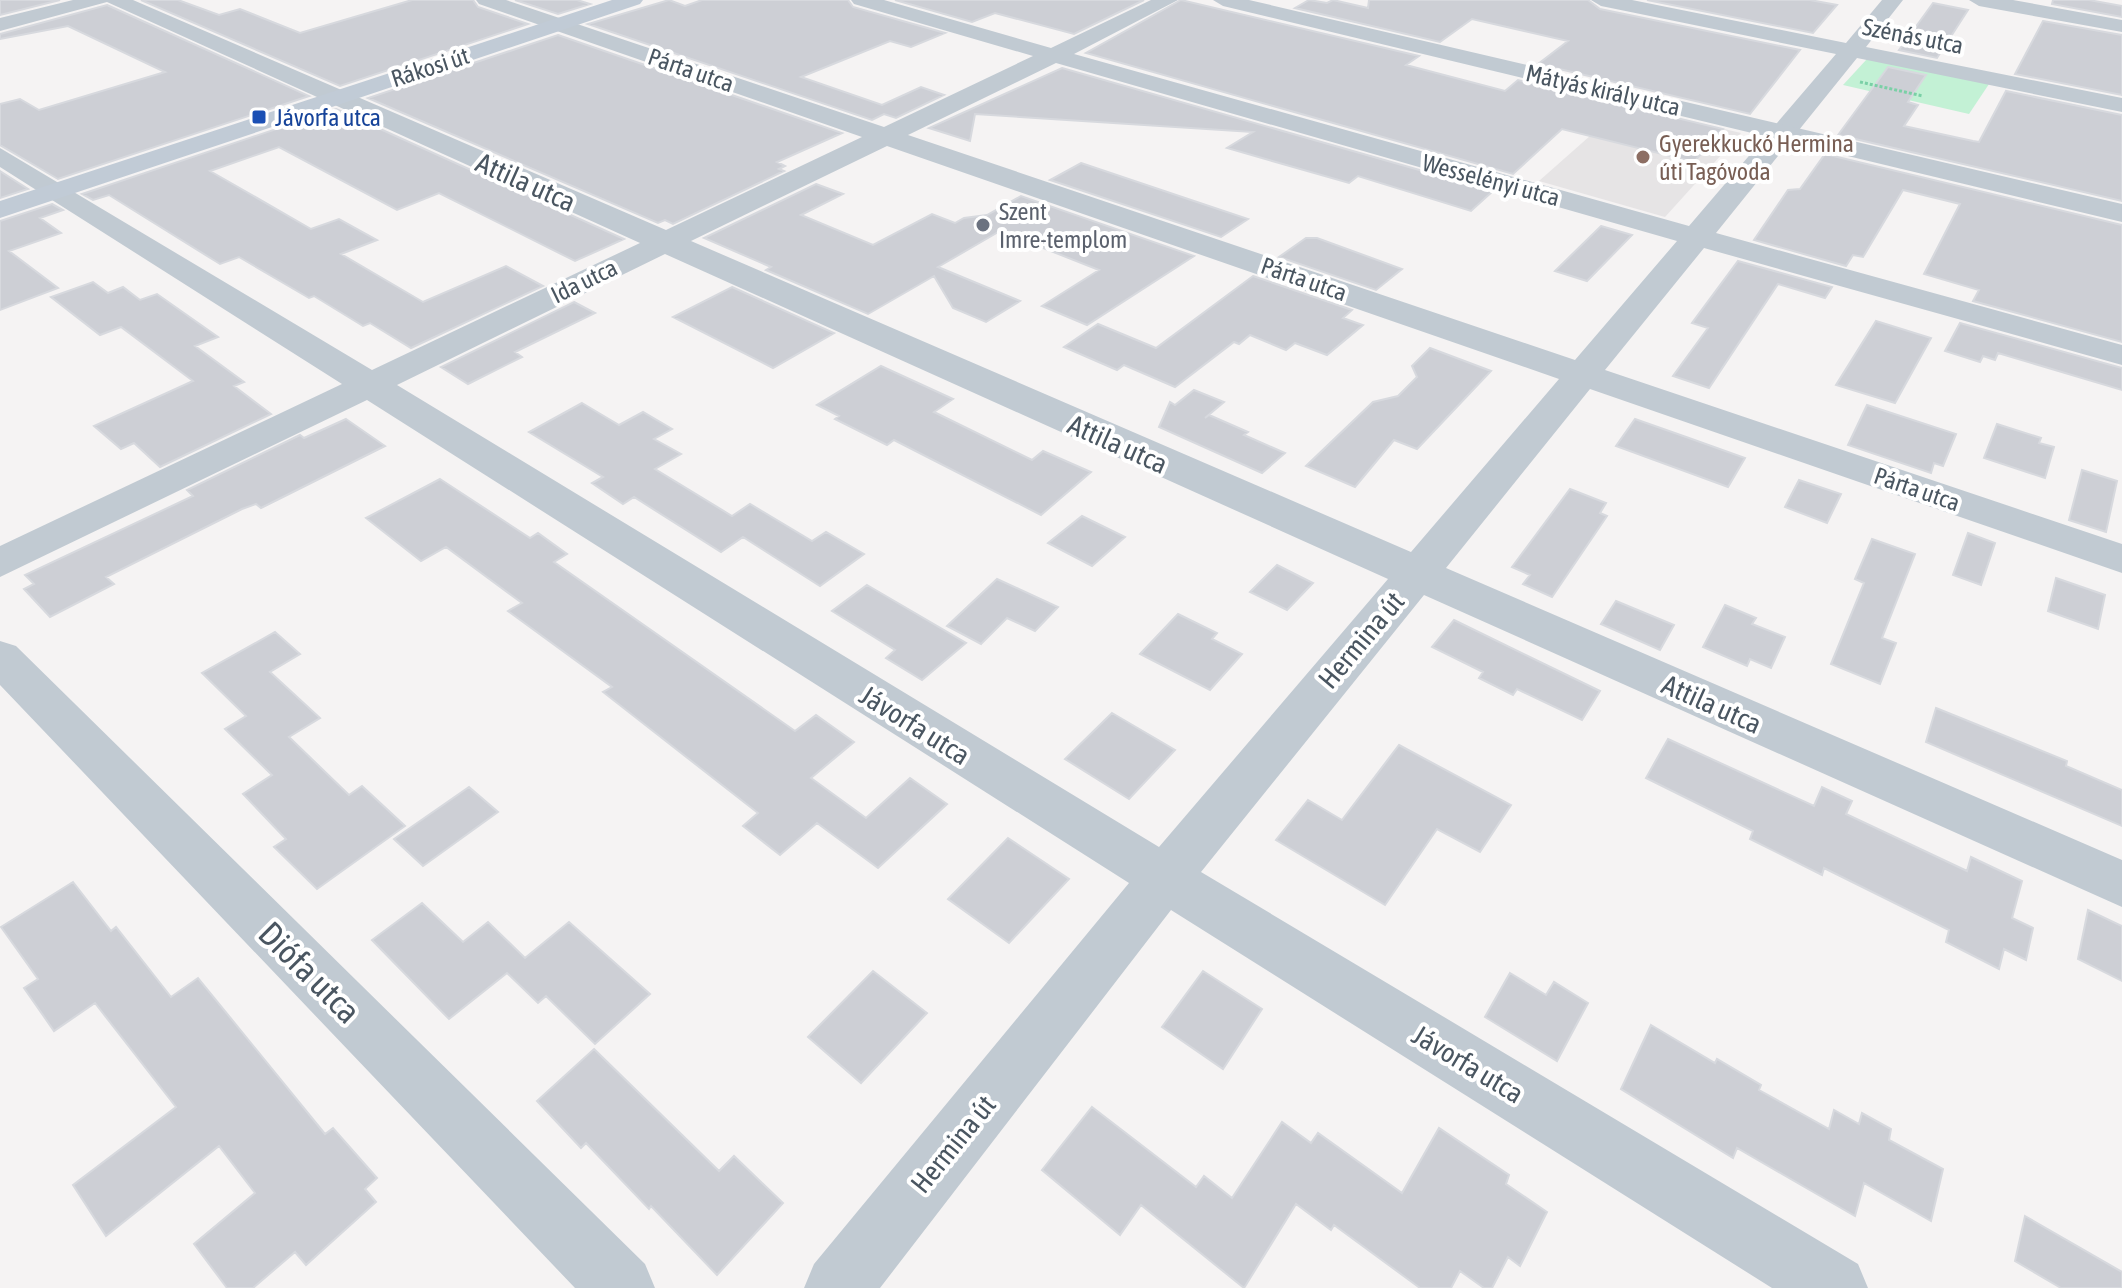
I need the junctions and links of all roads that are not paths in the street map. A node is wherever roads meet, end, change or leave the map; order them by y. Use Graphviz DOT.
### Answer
graph roads {
  1 [pos="98,0"];
  2 [pos="116,0"];
  3 [pos="486,0"];
  4 [pos="633,0"];
  5 [pos="861,0"];
  6 [pos="1168,0"];
  7 [pos="1223,0"];
  8 [pos="1601,0"];
  9 [pos="1893,0"];
  10 [pos="1979,0"];
  11 [pos="0,25"];
  12 [pos="558,25"];
  13 [pos="2122,26"];
  14 [pos="1056,54"];
  15 [pos="1842,63"];
  16 [pos="337,98"];
  17 [pos="2122,105"];
  18 [pos="1784,134"];
  19 [pos="886,136"];
  20 [pos="0,156"];
  21 [pos="57,191"];
  22 [pos="0,210"];
  23 [pos="2122,213"];
  24 [pos="1700,237"];
  25 [pos="662,243"];
  26 [pos="2122,355"];
  27 [pos="1580,374"];
  28 [pos="367,386"];
  29 [pos="2122,559"];
  30 [pos="0,563"];
  31 [pos="1415,575"];
  32 [pos="0,657"];
  33 [pos="1165,878"];
  34 [pos="2122,884"];
  35 [pos="621,1288"];
  36 [pos="838,1288"];
  37 [pos="1834,1288"];
  1 -- 11 [label="street"];
  2 -- 16 [label="street, Attila utca"];
  3 -- 12 [label="street, Párta utca"];
  4 -- 12 [label="main road, Rákosi út"];
  5 -- 14 [label="street, Wesselényi utca"];
  6 -- 14 [label="street, Ida utca"];
  7 -- 18 [label="street, Mátyás király utca"];
  8 -- 15 [label="street, Szénás utca"];
  9 -- 15 [label="street, Hermina út"];
  10 -- 13 [label="street"];
  12 -- 16 [label="main road, Rákosi út"];
  12 -- 19 [label="street, Párta utca"];
  14 -- 19 [label="street, Ida utca"];
  14 -- 24 [label="street, Wesselényi utca"];
  15 -- 17 [label="street, Szénás utca"];
  15 -- 18 [label="street, Hermina út"];
  16 -- 21 [label="main road, Rákosi út"];
  16 -- 25 [label="street, Attila utca"];
  18 -- 23 [label="street, Mátyás király utca"];
  18 -- 24 [label="street, Hermina út"];
  19 -- 25 [label="street, Ida utca"];
  19 -- 27 [label="street, Párta utca"];
  20 -- 21 [label="street, Jávorfa utca"];
  21 -- 22 [label="main road, Rákosi út"];
  21 -- 28 [label="street, Jávorfa utca"];
  24 -- 26 [label="street, Wesselényi utca"];
  24 -- 27 [label="street, Hermina út"];
  25 -- 28 [label="street, Ida utca"];
  25 -- 31 [label="street, Attila utca"];
  27 -- 29 [label="street, Párta utca"];
  27 -- 31 [label="street, Hermina út"];
  28 -- 30 [label="street, Ida utca"];
  28 -- 33 [label="street, Jávorfa utca"];
  31 -- 33 [label="street, Hermina út"];
  31 -- 34 [label="street, Attila utca"];
  32 -- 35 [label="street, Diófa utca"];
  33 -- 36 [label="street, Hermina út"];
  33 -- 37 [label="street, Jávorfa utca"];
}
